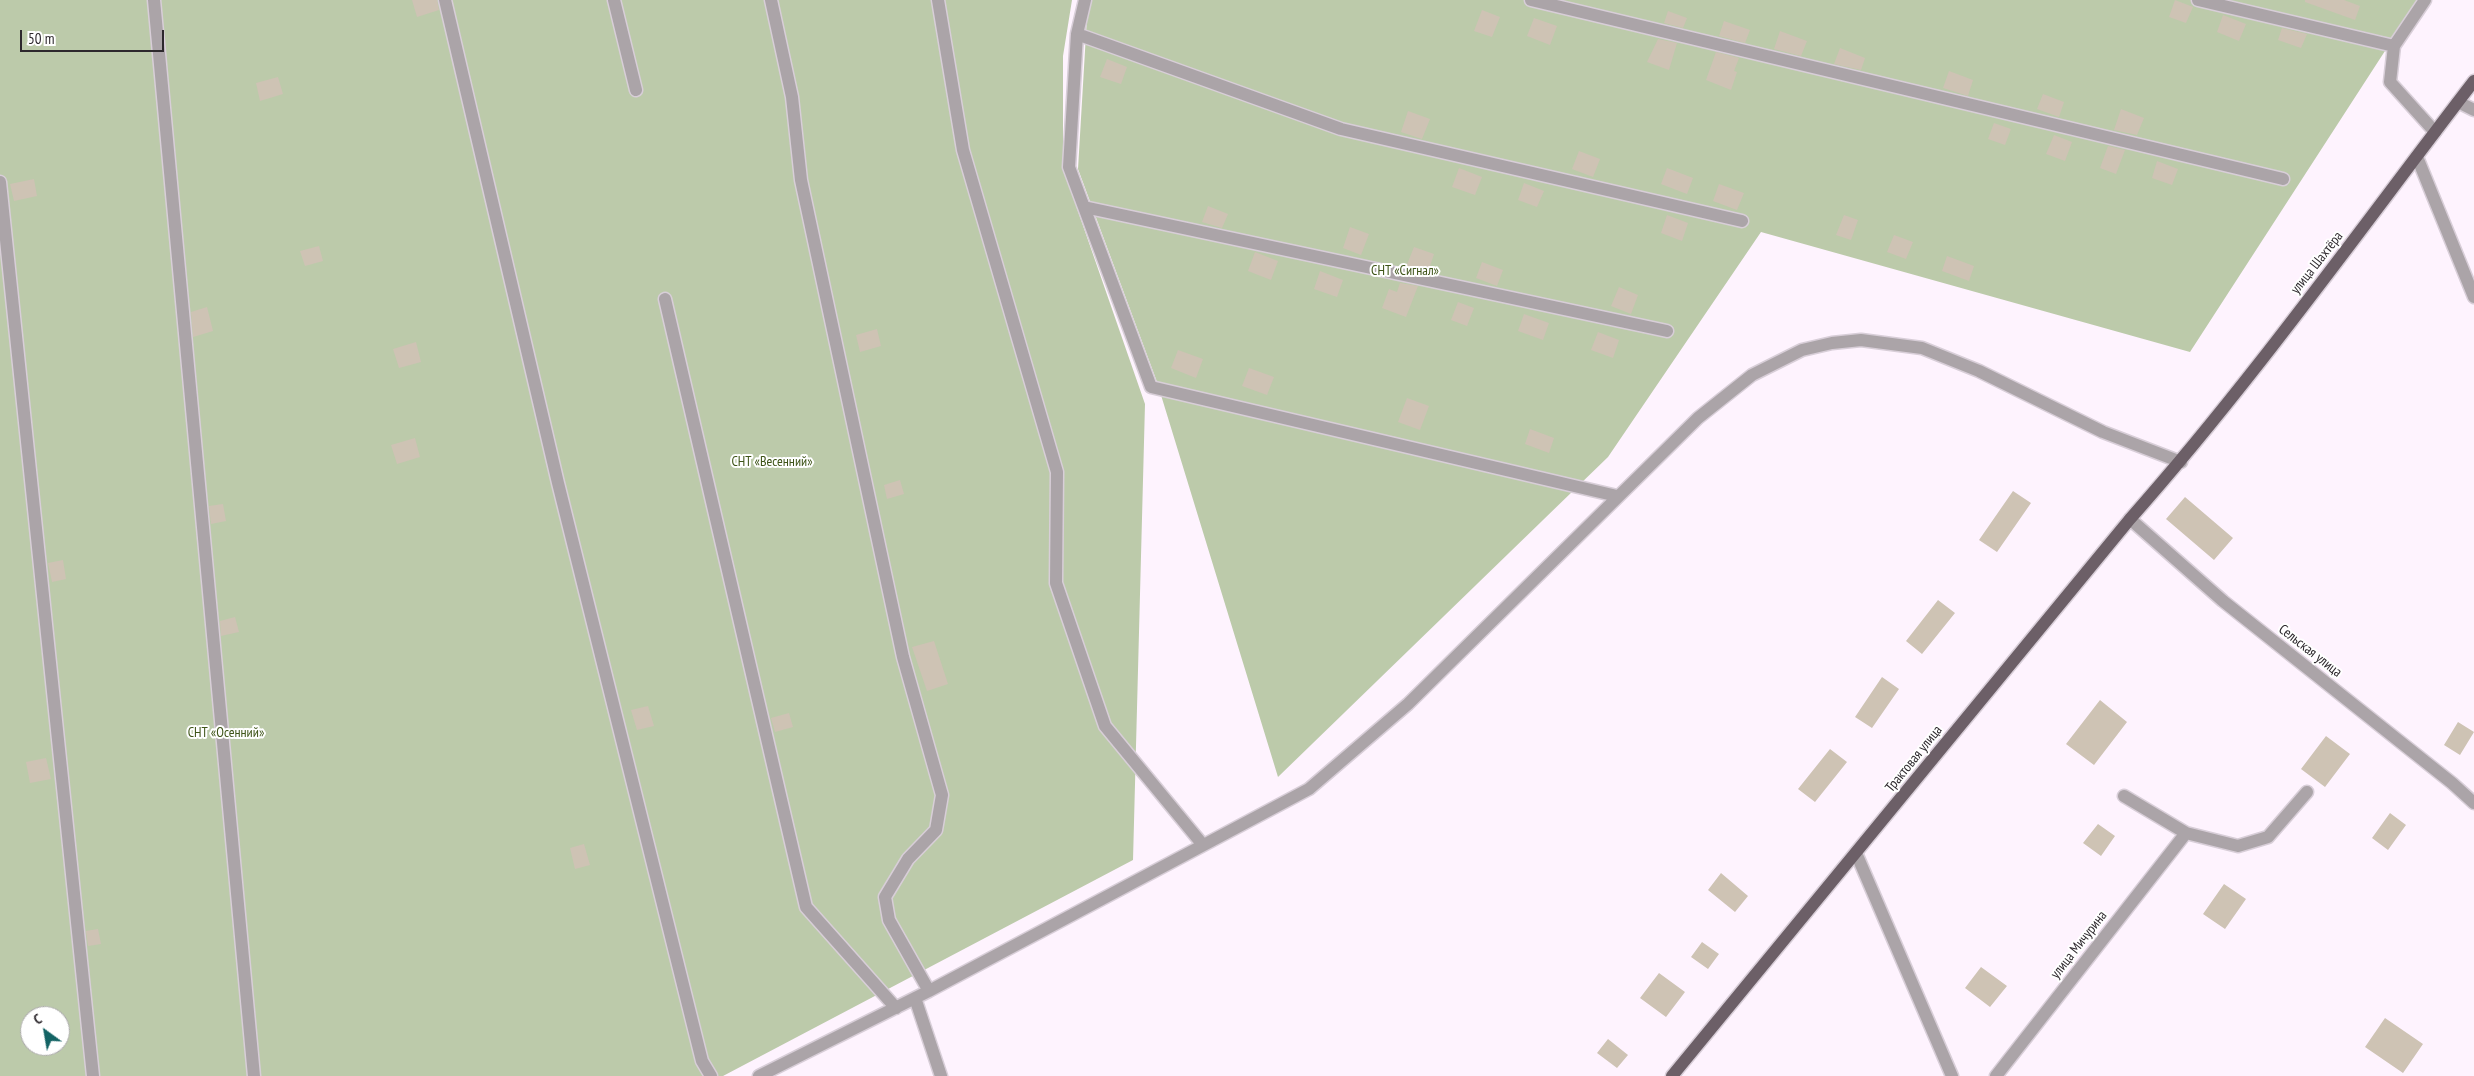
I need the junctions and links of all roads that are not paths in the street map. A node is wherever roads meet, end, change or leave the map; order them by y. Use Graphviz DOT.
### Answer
graph roads {
  1 [pos="154,0"];
  2 [pos="445,0"];
  3 [pos="614,0"];
  4 [pos="771,0"];
  5 [pos="938,0"];
  6 [pos="1085,0"];
  7 [pos="1531,0"];
  8 [pos="2198,0"];
  9 [pos="2425,0"];
  10 [pos="1077,34"];
  11 [pos="2394,46"];
  12 [pos="2474,81"];
  13 [pos="636,90"];
  14 [pos="2458,102"];
  15 [pos="2474,110"];
  16 [pos="2435,132"];
  17 [pos="2417,157"];
  18 [pos="2283,179"];
  19 [pos="0,182"];
  20 [pos="1084,207"];
  21 [pos="1742,221"];
  22 [pos="2474,297"];
  23 [pos="665,299"];
  24 [pos="1667,331"];
  25 [pos="2181,462"];
  26 [pos="1617,496"];
  27 [pos="2130,520"];
  28 [pos="2307,792"];
  29 [pos="2124,796"];
  30 [pos="2474,803"];
  31 [pos="2186,833"];
  32 [pos="1203,845"];
  33 [pos="1856,853"];
  34 [pos="929,991"];
  35 [pos="915,998"];
  36 [pos="896,1008"];
  37 [pos="93,1076"];
  38 [pos="254,1076"];
  39 [pos="711,1076"];
  40 [pos="759,1076"];
  41 [pos="942,1076"];
  42 [pos="1672,1076"];
  43 [pos="1952,1076"];
  44 [pos="1996,1076"];
  1 -- 38 [label="street"];
  2 -- 39 [label="street"];
  3 -- 13 [label="street"];
  4 -- 34 [label="street"];
  5 -- 32 [label="street"];
  6 -- 10 [label="street"];
  7 -- 18 [label="street"];
  8 -- 11 [label="street"];
  9 -- 11 [label="street"];
  10 -- 20 [label="street"];
  10 -- 21 [label="street"];
  11 -- 16 [label="street"];
  12 -- 14 [label="main road, улица Шахтёра"];
  14 -- 15 [label="street"];
  14 -- 16 [label="main road, улица Шахтёра"];
  16 -- 17 [label="main road, улица Шахтёра"];
  17 -- 22 [label="street"];
  17 -- 25 [label="main road, улица Шахтёра"];
  19 -- 37 [label="street"];
  20 -- 24 [label="street"];
  20 -- 26 [label="street"];
  23 -- 36 [label="street"];
  25 -- 26 [label="street"];
  25 -- 27 [label="main road, Трактовая улица"];
  26 -- 32 [label="street"];
  27 -- 30 [label="street, Сельская улица"];
  27 -- 33 [label="main road, Трактовая улица"];
  28 -- 31 [label="street"];
  29 -- 31 [label="street"];
  31 -- 44 [label="street, улица Мичурина"];
  32 -- 34 [label="street"];
  33 -- 42 [label="main road, Трактовая улица"];
  33 -- 43 [label="street"];
  34 -- 35 [label="street"];
  35 -- 36 [label="street"];
  35 -- 41 [label="street"];
  36 -- 40 [label="street"];
}
